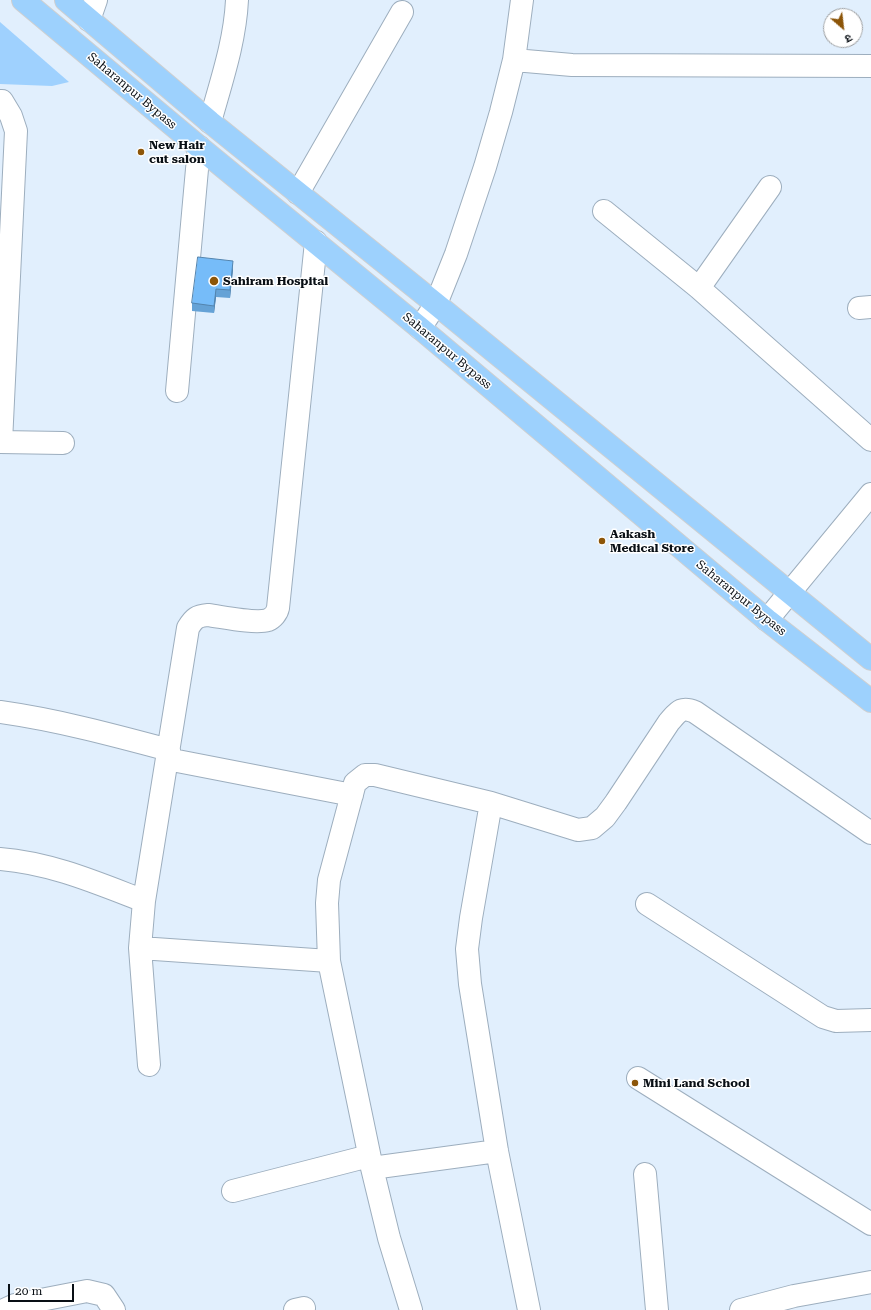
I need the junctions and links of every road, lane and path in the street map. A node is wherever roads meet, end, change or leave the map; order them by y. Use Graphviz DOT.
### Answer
graph roads {
  1 [pos="23,0"];
  2 [pos="66,0"];
  3 [pos="237,0"];
  4 [pos="522,0"];
  5 [pos="93,10"];
  6 [pos="402,12"];
  7 [pos="514,60"];
  8 [pos="871,66"];
  9 [pos="0,101"];
  10 [pos="210,122"];
  11 [pos="199,147"];
  12 [pos="770,187"];
  13 [pos="298,193"];
  14 [pos="6,210"];
  15 [pos="604,211"];
  16 [pos="316,242"];
  17 [pos="699,288"];
  18 [pos="436,304"];
  19 [pos="3,322"];
  20 [pos="420,328"];
  21 [pos="177,391"];
  22 [pos="871,440"];
  23 [pos="1,442"];
  24 [pos="63,443"];
  25 [pos="871,494"];
  26 [pos="790,593"];
  27 [pos="767,620"];
  28 [pos="871,659"];
  29 [pos="871,701"];
  30 [pos="0,712"];
  31 [pos="168,754"];
  32 [pos="352,795"];
  33 [pos="491,803"];
  34 [pos="871,833"];
  35 [pos="0,859"];
  36 [pos="144,901"];
  37 [pos="647,904"];
  38 [pos="140,948"];
  39 [pos="330,961"];
  40 [pos="871,1020"];
  41 [pos="149,1065"];
  42 [pos="638,1078"];
  43 [pos="497,1151"];
  44 [pos="371,1162"];
  45 [pos="645,1174"];
  46 [pos="234,1191"];
  47 [pos="871,1224"];
  48 [pos="871,1282"];
  49 [pos="4,1310"];
  50 [pos="114,1310"];
  51 [pos="411,1310"];
  52 [pos="529,1310"];
  53 [pos="657,1310"];
  54 [pos="741,1310"];
  1 -- 11 [label="main road, Saharanpur Bypass"];
  2 -- 5 [label="main road"];
  3 -- 10 [label="street"];
  4 -- 7 [label="street"];
  5 -- 10 [label="main road"];
  6 -- 13 [label="street"];
  7 -- 8 [label="street"];
  7 -- 18 [label="street"];
  9 -- 14 [label="street"];
  10 -- 13 [label="main road"];
  11 -- 16 [label="main road, Saharanpur Bypass"];
  11 -- 21 [label="street"];
  12 -- 17 [label="street"];
  13 -- 18 [label="main road"];
  14 -- 19 [label="street"];
  15 -- 17 [label="street"];
  16 -- 20 [label="main road, Saharanpur Bypass"];
  16 -- 31 [label="street"];
  17 -- 22 [label="street"];
  18 -- 20 [label="street"];
  18 -- 26 [label="main road"];
  19 -- 23 [label="street"];
  20 -- 27 [label="main road, Saharanpur Bypass"];
  23 -- 24 [label="street"];
  25 -- 26 [label="street"];
  26 -- 27 [label="street"];
  26 -- 28 [label="main road"];
  27 -- 29 [label="main road, Saharanpur Bypass"];
  30 -- 31 [label="street"];
  31 -- 32 [label="street"];
  31 -- 36 [label="street"];
  32 -- 33 [label="street"];
  32 -- 39 [label="street"];
  33 -- 34 [label="street"];
  33 -- 43 [label="street"];
  35 -- 36 [label="street"];
  36 -- 38 [label="street"];
  37 -- 40 [label="street"];
  38 -- 39 [label="street"];
  38 -- 41 [label="street"];
  39 -- 44 [label="street"];
  42 -- 47 [label="street"];
  43 -- 44 [label="street"];
  43 -- 52 [label="street"];
  44 -- 46 [label="street"];
  44 -- 51 [label="street"];
  45 -- 53 [label="street"];
  48 -- 54 [label="street"];
  49 -- 50 [label="street"];
}
